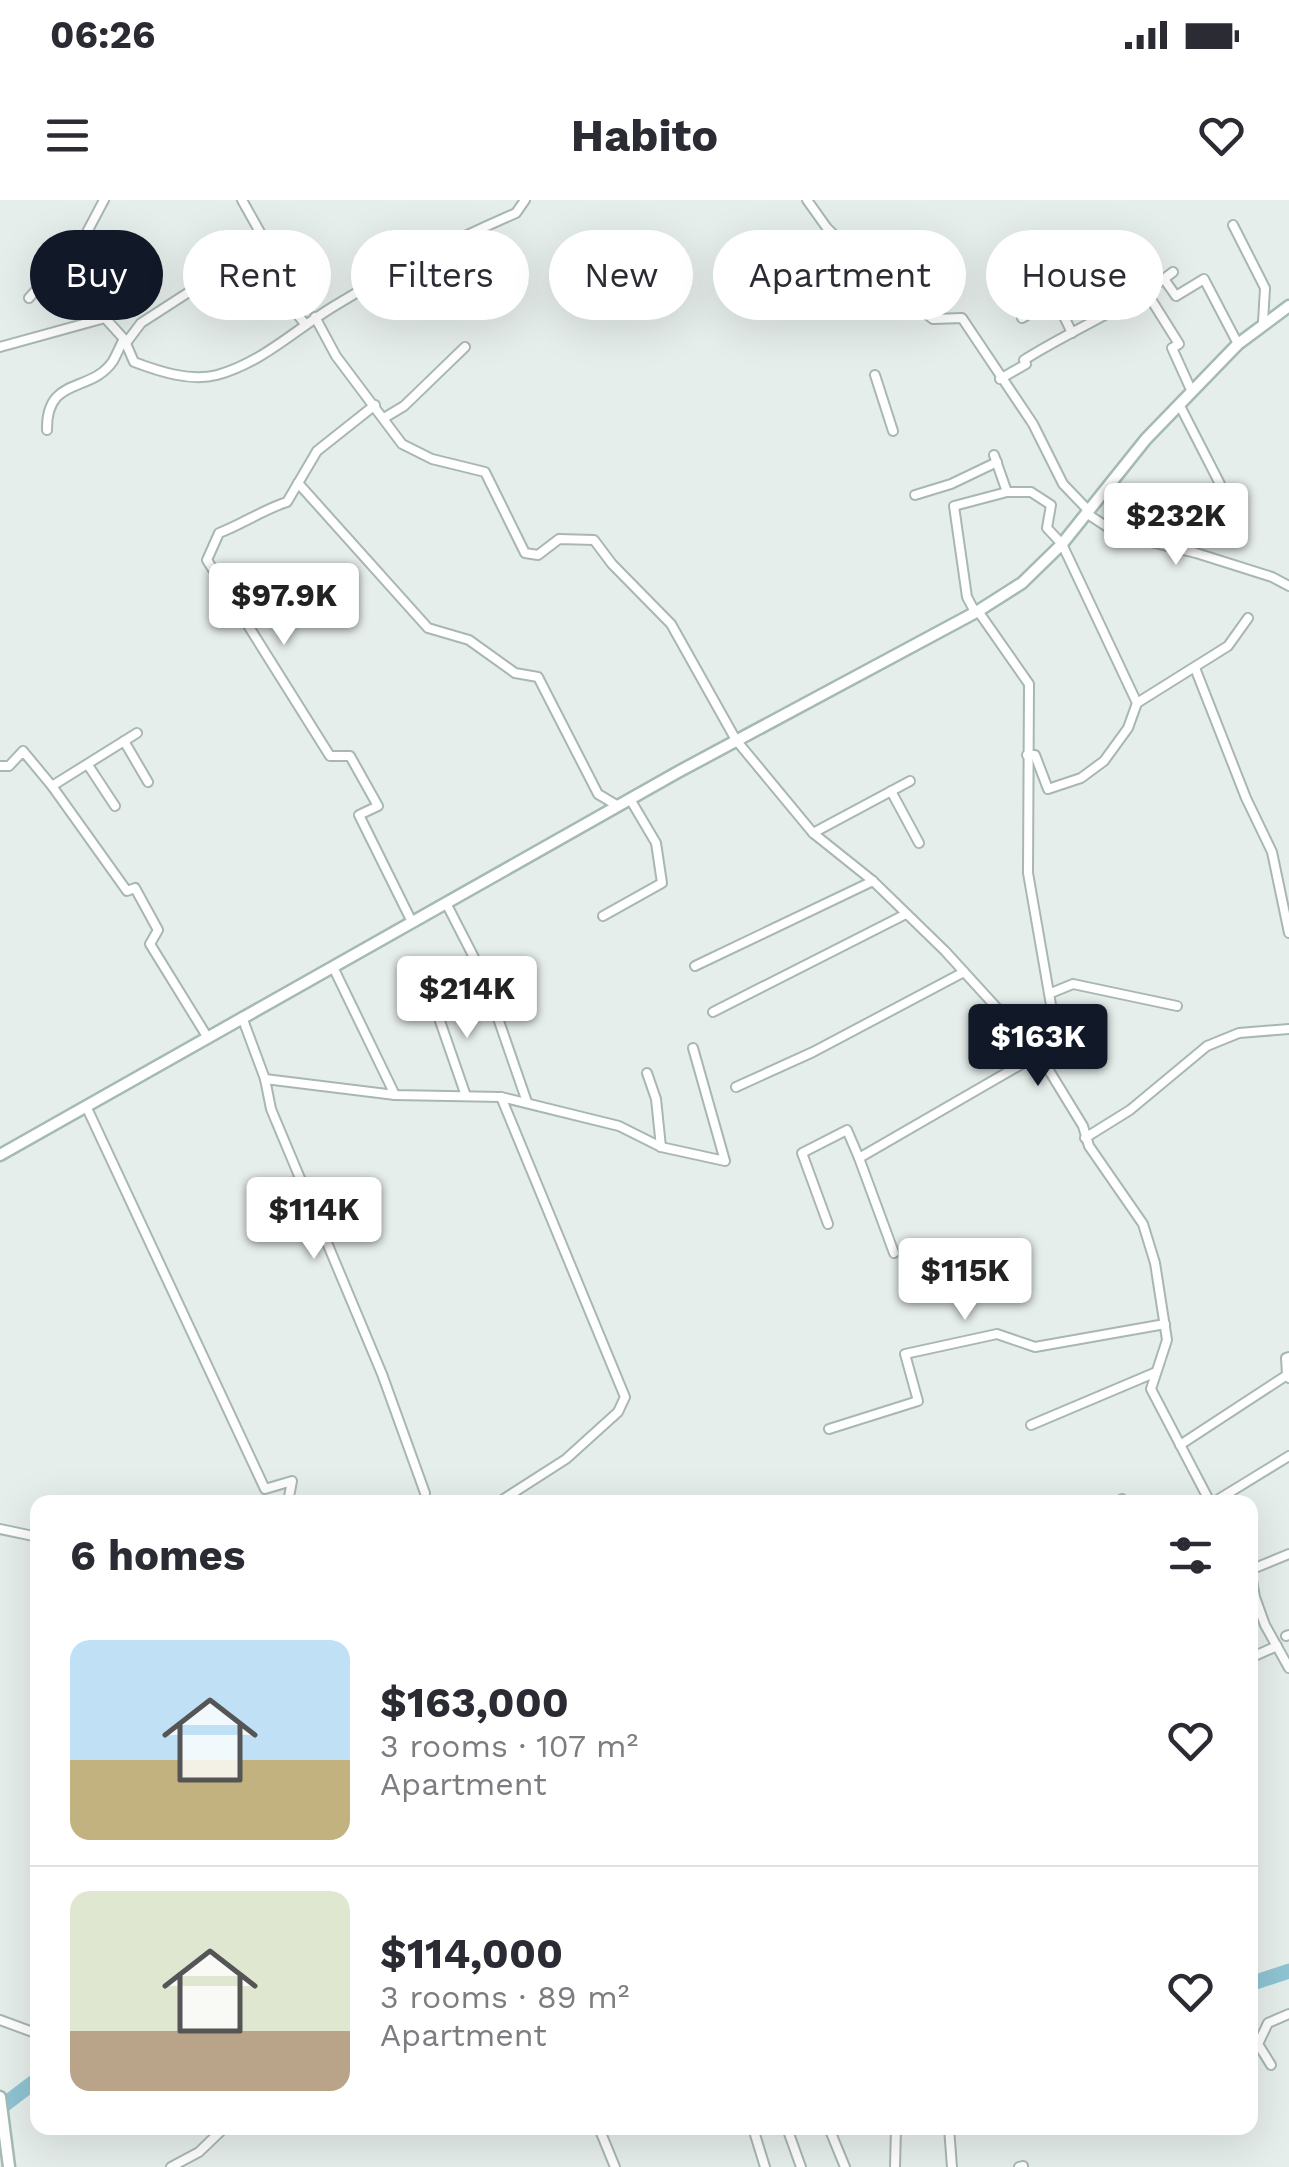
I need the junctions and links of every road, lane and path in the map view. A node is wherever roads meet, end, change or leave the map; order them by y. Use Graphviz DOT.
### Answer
graph roads {
  1 [pos="104,200"];
  2 [pos="242,200"];
  3 [pos="525,200"];
  4 [pos="807,200"];
  5 [pos="1233,225"];
  6 [pos="259,230"];
  7 [pos="1173,272"];
  8 [pos="1164,279"];
  9 [pos="183,296"];
  10 [pos="29,298"];
  11 [pos="331,307"];
  12 [pos="1286,308"];
  13 [pos="1163,318"];
  14 [pos="302,320"];
  15 [pos="311,320"];
  16 [pos="317,320"];
  17 [pos="1066,320"];
  18 [pos="1096,320"];
  19 [pos="1263,322"];
  20 [pos="305,324"];
  21 [pos="1289,324"];
  22 [pos="1072,333"];
  23 [pos="125,341"];
  24 [pos="1238,344"];
  25 [pos="0,346"];
  26 [pos="465,347"];
  27 [pos="875,374"];
  28 [pos="1000,378"];
  29 [pos="1192,392"];
  30 [pos="1180,404"];
  31 [pos="375,405"];
  32 [pos="384,418"];
  33 [pos="47,430"];
  34 [pos="893,432"];
  35 [pos="298,483"];
  36 [pos="1220,484"];
  37 [pos="1007,492"];
  38 [pos="915,495"];
  39 [pos="1087,512"];
  40 [pos="1062,544"];
  41 [pos="1289,586"];
  42 [pos="976,612"];
  43 [pos="1248,618"];
  44 [pos="1194,668"];
  45 [pos="1137,703"];
  46 [pos="137,732"];
  47 [pos="736,740"];
  48 [pos="124,741"];
  49 [pos="1027,755"];
  50 [pos="88,765"];
  51 [pos="0,766"];
  52 [pos="910,781"];
  53 [pos="148,782"];
  54 [pos="52,786"];
  55 [pos="890,791"];
  56 [pos="630,799"];
  57 [pos="114,806"];
  58 [pos="618,806"];
  59 [pos="813,833"];
  60 [pos="919,843"];
  61 [pos="873,881"];
  62 [pos="446,903"];
  63 [pos="906,914"];
  64 [pos="602,916"];
  65 [pos="412,922"];
  66 [pos="1289,933"];
  67 [pos="695,966"];
  68 [pos="333,967"];
  69 [pos="964,972"];
  70 [pos="1051,994"];
  71 [pos="432,998"];
  72 [pos="1176,1006"];
  73 [pos="713,1012"];
  74 [pos="242,1017"];
  75 [pos="1289,1029"];
  76 [pos="1023,1036"];
  77 [pos="208,1038"];
  78 [pos="692,1048"];
  79 [pos="1039,1054"];
  80 [pos="647,1073"];
  81 [pos="265,1079"];
  82 [pos="736,1087"];
  83 [pos="395,1095"];
  84 [pos="466,1096"];
  85 [pos="501,1097"];
  86 [pos="527,1103"];
  87 [pos="86,1106"];
  88 [pos="1086,1138"];
  89 [pos="661,1147"];
  90 [pos="0,1155"];
  91 [pos="859,1158"];
  92 [pos="828,1224"];
  93 [pos="894,1253"];
  94 [pos="1164,1324"];
  95 [pos="1289,1357"];
  96 [pos="1154,1373"];
  97 [pos="1288,1376"];
  98 [pos="1031,1425"];
  99 [pos="829,1429"];
  100 [pos="1180,1445"];
  101 [pos="1289,1456"];
  102 [pos="425,1493"];
  103 [pos="289,1495"];
  104 [pos="510,1495"];
  105 [pos="1208,1495"];
  106 [pos="1224,1495"];
  107 [pos="0,1529"];
  108 [pos="30,1535"];
  109 [pos="1289,1554"];
  110 [pos="1258,1567"];
  111 [pos="1258,1606"];
  112 [pos="1277,1646"];
  113 [pos="1258,1654"];
  114 [pos="1289,1668"];
  115 [pos="1289,2014"];
  116 [pos="0,2020"];
  117 [pos="30,2031"];
  118 [pos="1271,2065"];
  119 [pos="0,2097"];
  120 [pos="216,2135"];
  121 [pos="602,2135"];
  122 [pos="755,2135"];
  123 [pos="790,2135"];
  124 [pos="832,2135"];
  125 [pos="896,2135"];
  126 [pos="950,2135"];
  127 [pos="9,2162"];
  128 [pos="171,2167"];
  129 [pos="615,2167"];
  130 [pos="766,2167"];
  131 [pos="801,2167"];
  132 [pos="845,2167"];
  133 [pos="895,2167"];
  134 [pos="952,2167"];
  1 -- 10 [label="street"];
  2 -- 6 [label="street"];
  3 -- 11 [label="street"];
  4 -- 28 [label="street"];
  5 -- 19 [label="street"];
  7 -- 8 [label="street"];
  8 -- 24 [label="street"];
  9 -- 23 [label="street"];
  12 -- 21 [label="street"];
  12 -- 24 [label="main road"];
  13 -- 29 [label="street"];
  14 -- 20 [label="street"];
  15 -- 20 [label="street"];
  16 -- 31 [label="street"];
  17 -- 22 [label="street"];
  18 -- 22 [label="street"];
  20 -- 23 [label="street"];
  22 -- 28 [label="street"];
  23 -- 25 [label="street"];
  23 -- 33 [label="street"];
  24 -- 29 [label="main road"];
  26 -- 32 [label="street"];
  27 -- 34 [label="street"];
  28 -- 39 [label="street"];
  29 -- 30 [label="main road"];
  30 -- 36 [label="street"];
  30 -- 39 [label="main road"];
  31 -- 32 [label="street"];
  31 -- 35 [label="street"];
  32 -- 47 [label="street"];
  35 -- 58 [label="street"];
  35 -- 65 [label="street"];
  37 -- 38 [label="street"];
  37 -- 40 [label="street"];
  37 -- 42 [label="street"];
  39 -- 40 [label="main road"];
  39 -- 41 [label="street"];
  40 -- 42 [label="main road"];
  40 -- 45 [label="street"];
  42 -- 47 [label="main road"];
  42 -- 49 [label="street"];
  43 -- 44 [label="street"];
  44 -- 45 [label="street"];
  44 -- 66 [label="street"];
  45 -- 49 [label="street"];
  46 -- 48 [label="street"];
  47 -- 56 [label="main road"];
  47 -- 59 [label="street"];
  48 -- 50 [label="street"];
  48 -- 53 [label="street"];
  49 -- 70 [label="street"];
  50 -- 54 [label="street"];
  50 -- 57 [label="street"];
  51 -- 54 [label="street"];
  52 -- 55 [label="street"];
  54 -- 77 [label="street"];
  55 -- 59 [label="street"];
  55 -- 60 [label="street"];
  56 -- 58 [label="main road"];
  56 -- 64 [label="street"];
  58 -- 62 [label="main road"];
  59 -- 61 [label="street"];
  61 -- 63 [label="street"];
  61 -- 67 [label="street"];
  62 -- 65 [label="main road"];
  62 -- 86 [label="street"];
  63 -- 69 [label="street"];
  63 -- 73 [label="street"];
  65 -- 68 [label="main road"];
  68 -- 74 [label="main road"];
  68 -- 83 [label="street"];
  69 -- 76 [label="street"];
  69 -- 82 [label="street"];
  70 -- 72 [label="street"];
  70 -- 76 [label="street"];
  71 -- 84 [label="street"];
  74 -- 77 [label="main road"];
  74 -- 81 [label="street"];
  75 -- 88 [label="street"];
  76 -- 79 [label="street"];
  77 -- 87 [label="main road"];
  78 -- 89 [label="street"];
  79 -- 88 [label="street"];
  79 -- 91 [label="street"];
  80 -- 89 [label="street"];
  81 -- 83 [label="street"];
  81 -- 102 [label="street"];
  83 -- 84 [label="street"];
  84 -- 85 [label="street"];
  85 -- 86 [label="street"];
  85 -- 104 [label="street"];
  86 -- 89 [label="street"];
  87 -- 90 [label="main road"];
  87 -- 103 [label="street"];
  88 -- 94 [label="street"];
  91 -- 92 [label="street"];
  91 -- 93 [label="street"];
  94 -- 96 [label="street"];
  94 -- 99 [label="street"];
  95 -- 97 [label="street"];
  96 -- 98 [label="street"];
  96 -- 100 [label="street"];
  97 -- 100 [label="street"];
  100 -- 105 [label="street"];
  101 -- 106 [label="street"];
  107 -- 108 [label="street"];
  109 -- 110 [label="street"];
  111 -- 112 [label="street"];
  112 -- 113 [label="street"];
  112 -- 114 [label="street"];
  115 -- 118 [label="street"];
  116 -- 117 [label="street"];
  119 -- 127 [label="main road"];
  120 -- 128 [label="street"];
  121 -- 129 [label="street"];
  122 -- 130 [label="street"];
  123 -- 131 [label="street"];
  124 -- 132 [label="street"];
  125 -- 133 [label="street"];
  126 -- 134 [label="street"];
}
